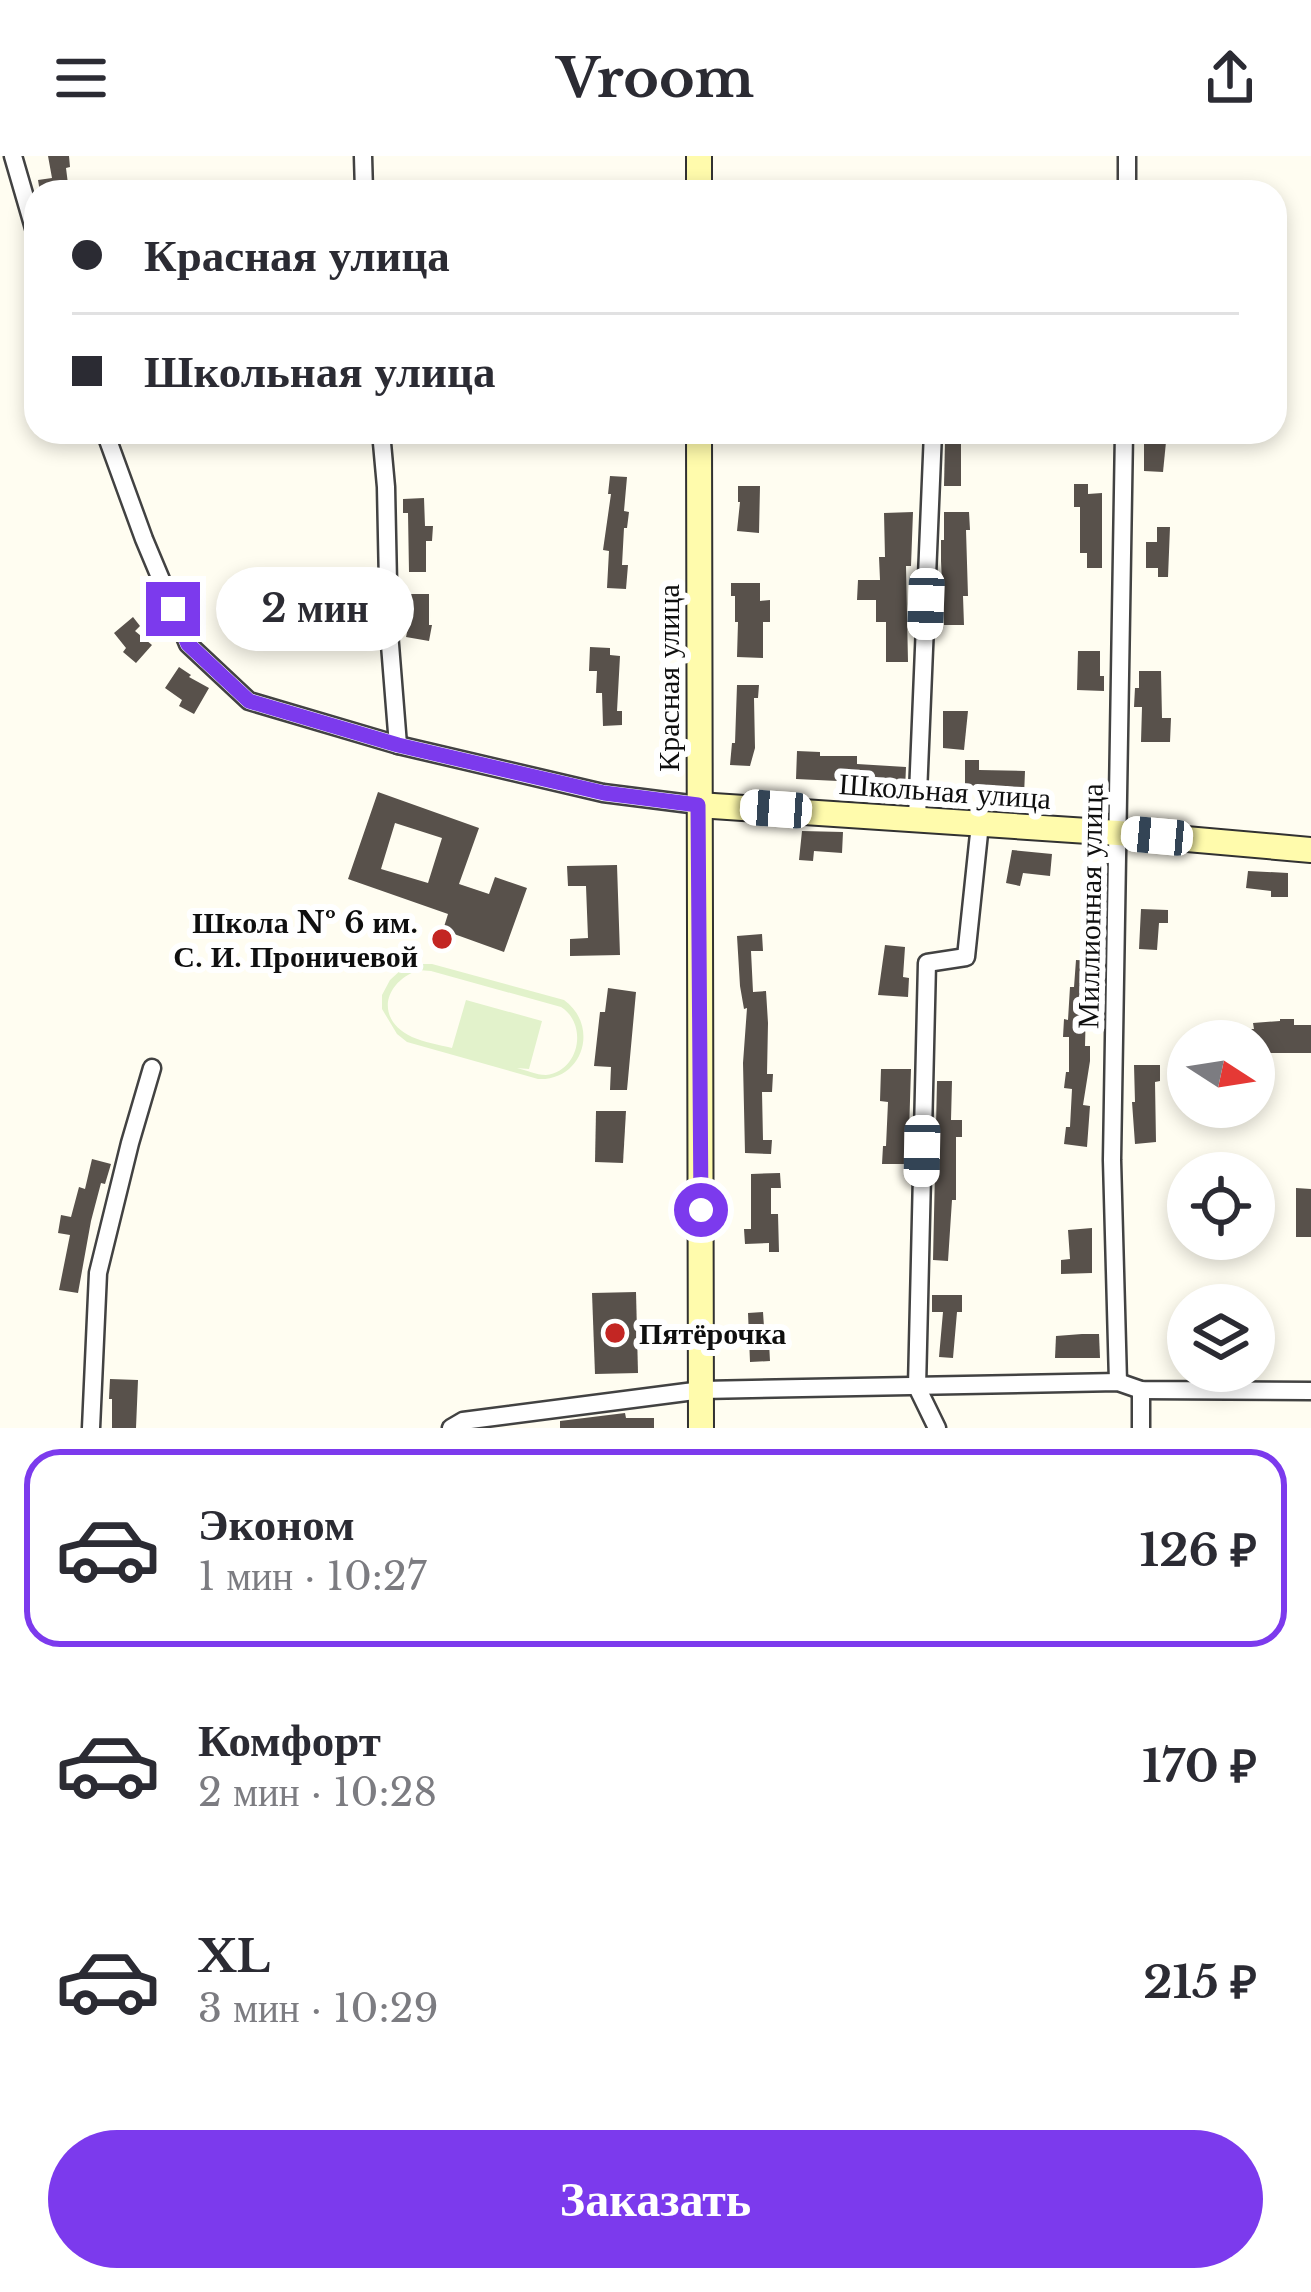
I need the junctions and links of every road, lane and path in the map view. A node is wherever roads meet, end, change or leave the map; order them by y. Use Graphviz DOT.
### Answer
graph roads {
  1 [pos="13,156"];
  2 [pos="24,194"];
  3 [pos="109,444"];
  4 [pos="382,444"];
  5 [pos="699,444"];
  6 [pos="933,444"];
  7 [pos="1124,444"];
  8 [pos="398,745"];
  9 [pos="698,805"];
  10 [pos="917,818"];
  11 [pos="980,824"];
  12 [pos="1118,833"];
  13 [pos="1311,850"];
  14 [pos="152,1068"];
  15 [pos="1118,1382"];
  16 [pos="917,1387"];
  17 [pos="702,1390"];
  18 [pos="1141,1390"];
  19 [pos="1311,1391"];
  20 [pos="91,1428"];
  21 [pos="451,1428"];
  22 [pos="701,1428"];
  23 [pos="937,1428"];
  24 [pos="1141,1428"];
  1 -- 2 [label="street"];
  3 -- 8 [label="street, Школьная улица"];
  4 -- 8 [label="street"];
  5 -- 9 [label="main road, Красная улица"];
  6 -- 10 [label="street"];
  7 -- 12 [label="street, Миллионная улица"];
  8 -- 9 [label="street, Школьная улица"];
  9 -- 10 [label="main road, Школьная улица"];
  9 -- 17 [label="main road, Красная улица"];
  10 -- 11 [label="main road, Школьная улица"];
  11 -- 12 [label="main road, Школьная улица"];
  11 -- 16 [label="street"];
  12 -- 13 [label="main road, Школьная улица"];
  12 -- 15 [label="street, Миллионная улица"];
  14 -- 20 [label="street"];
  15 -- 16 [label="street"];
  15 -- 18 [label="street"];
  16 -- 17 [label="street"];
  16 -- 23 [label="street"];
  17 -- 21 [label="street"];
  17 -- 22 [label="main road, Красная улица"];
  18 -- 19 [label="street"];
  18 -- 24 [label="street"];
}
